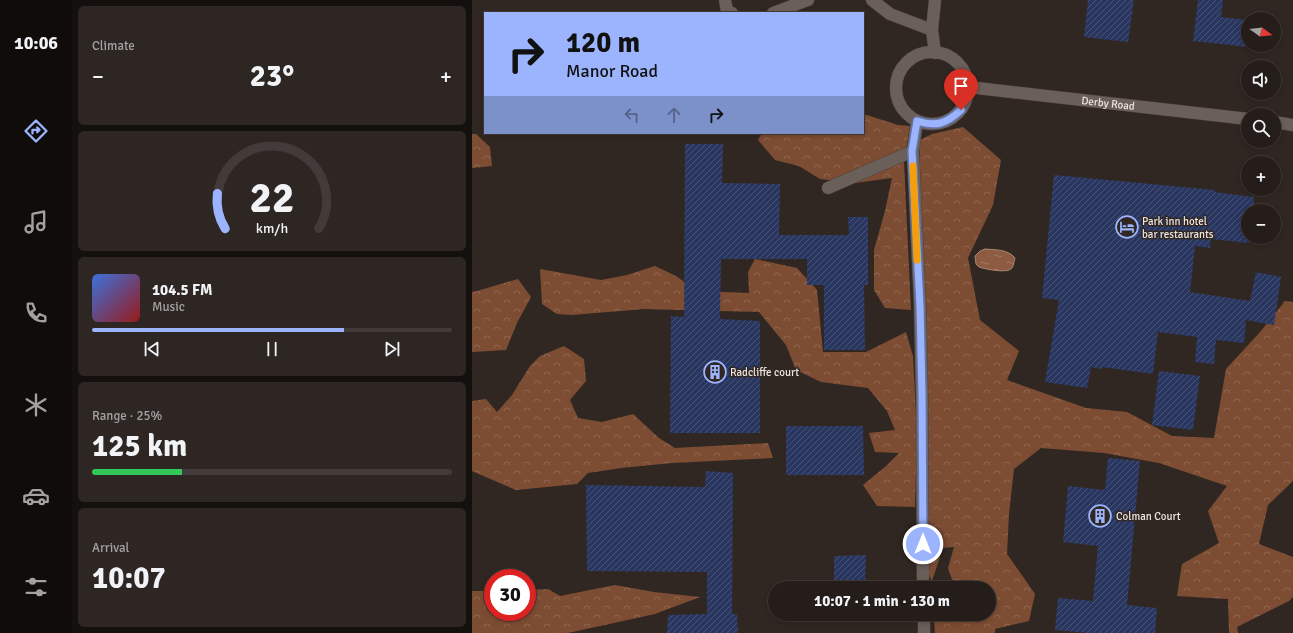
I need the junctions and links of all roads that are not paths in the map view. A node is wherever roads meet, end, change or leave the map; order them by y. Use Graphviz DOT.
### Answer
graph roads {
  1 [pos="725,0"];
  2 [pos="808,0"];
  3 [pos="872,0"];
  4 [pos="934,0"];
  5 [pos="730,12"];
  6 [pos="776,12"];
  7 [pos="932,30"];
  8 [pos="935,52"];
  9 [pos="968,88"];
  10 [pos="1241,119"];
  11 [pos="917,121"];
  12 [pos="1281,123"];
  13 [pos="1293,125"];
  14 [pos="912,151"];
  15 [pos="828,188"];
  16 [pos="923,581"];
  17 [pos="924,621"];
  18 [pos="924,633"];
  1 -- 5 [label="street"];
  2 -- 6 [label="street"];
  3 -- 7 [label="street"];
  4 -- 7 [label="street"];
  7 -- 8 [label="street"];
  8 -- 9 [label="street"];
  8 -- 11 [label="street"];
  9 -- 10 [label="street, Derby Road"];
  9 -- 11 [label="street"];
  11 -- 14 [label="street"];
  12 -- 13 [label="street"];
  14 -- 15 [label="street"];
  14 -- 16 [label="street"];
  17 -- 18 [label="street"];
}
